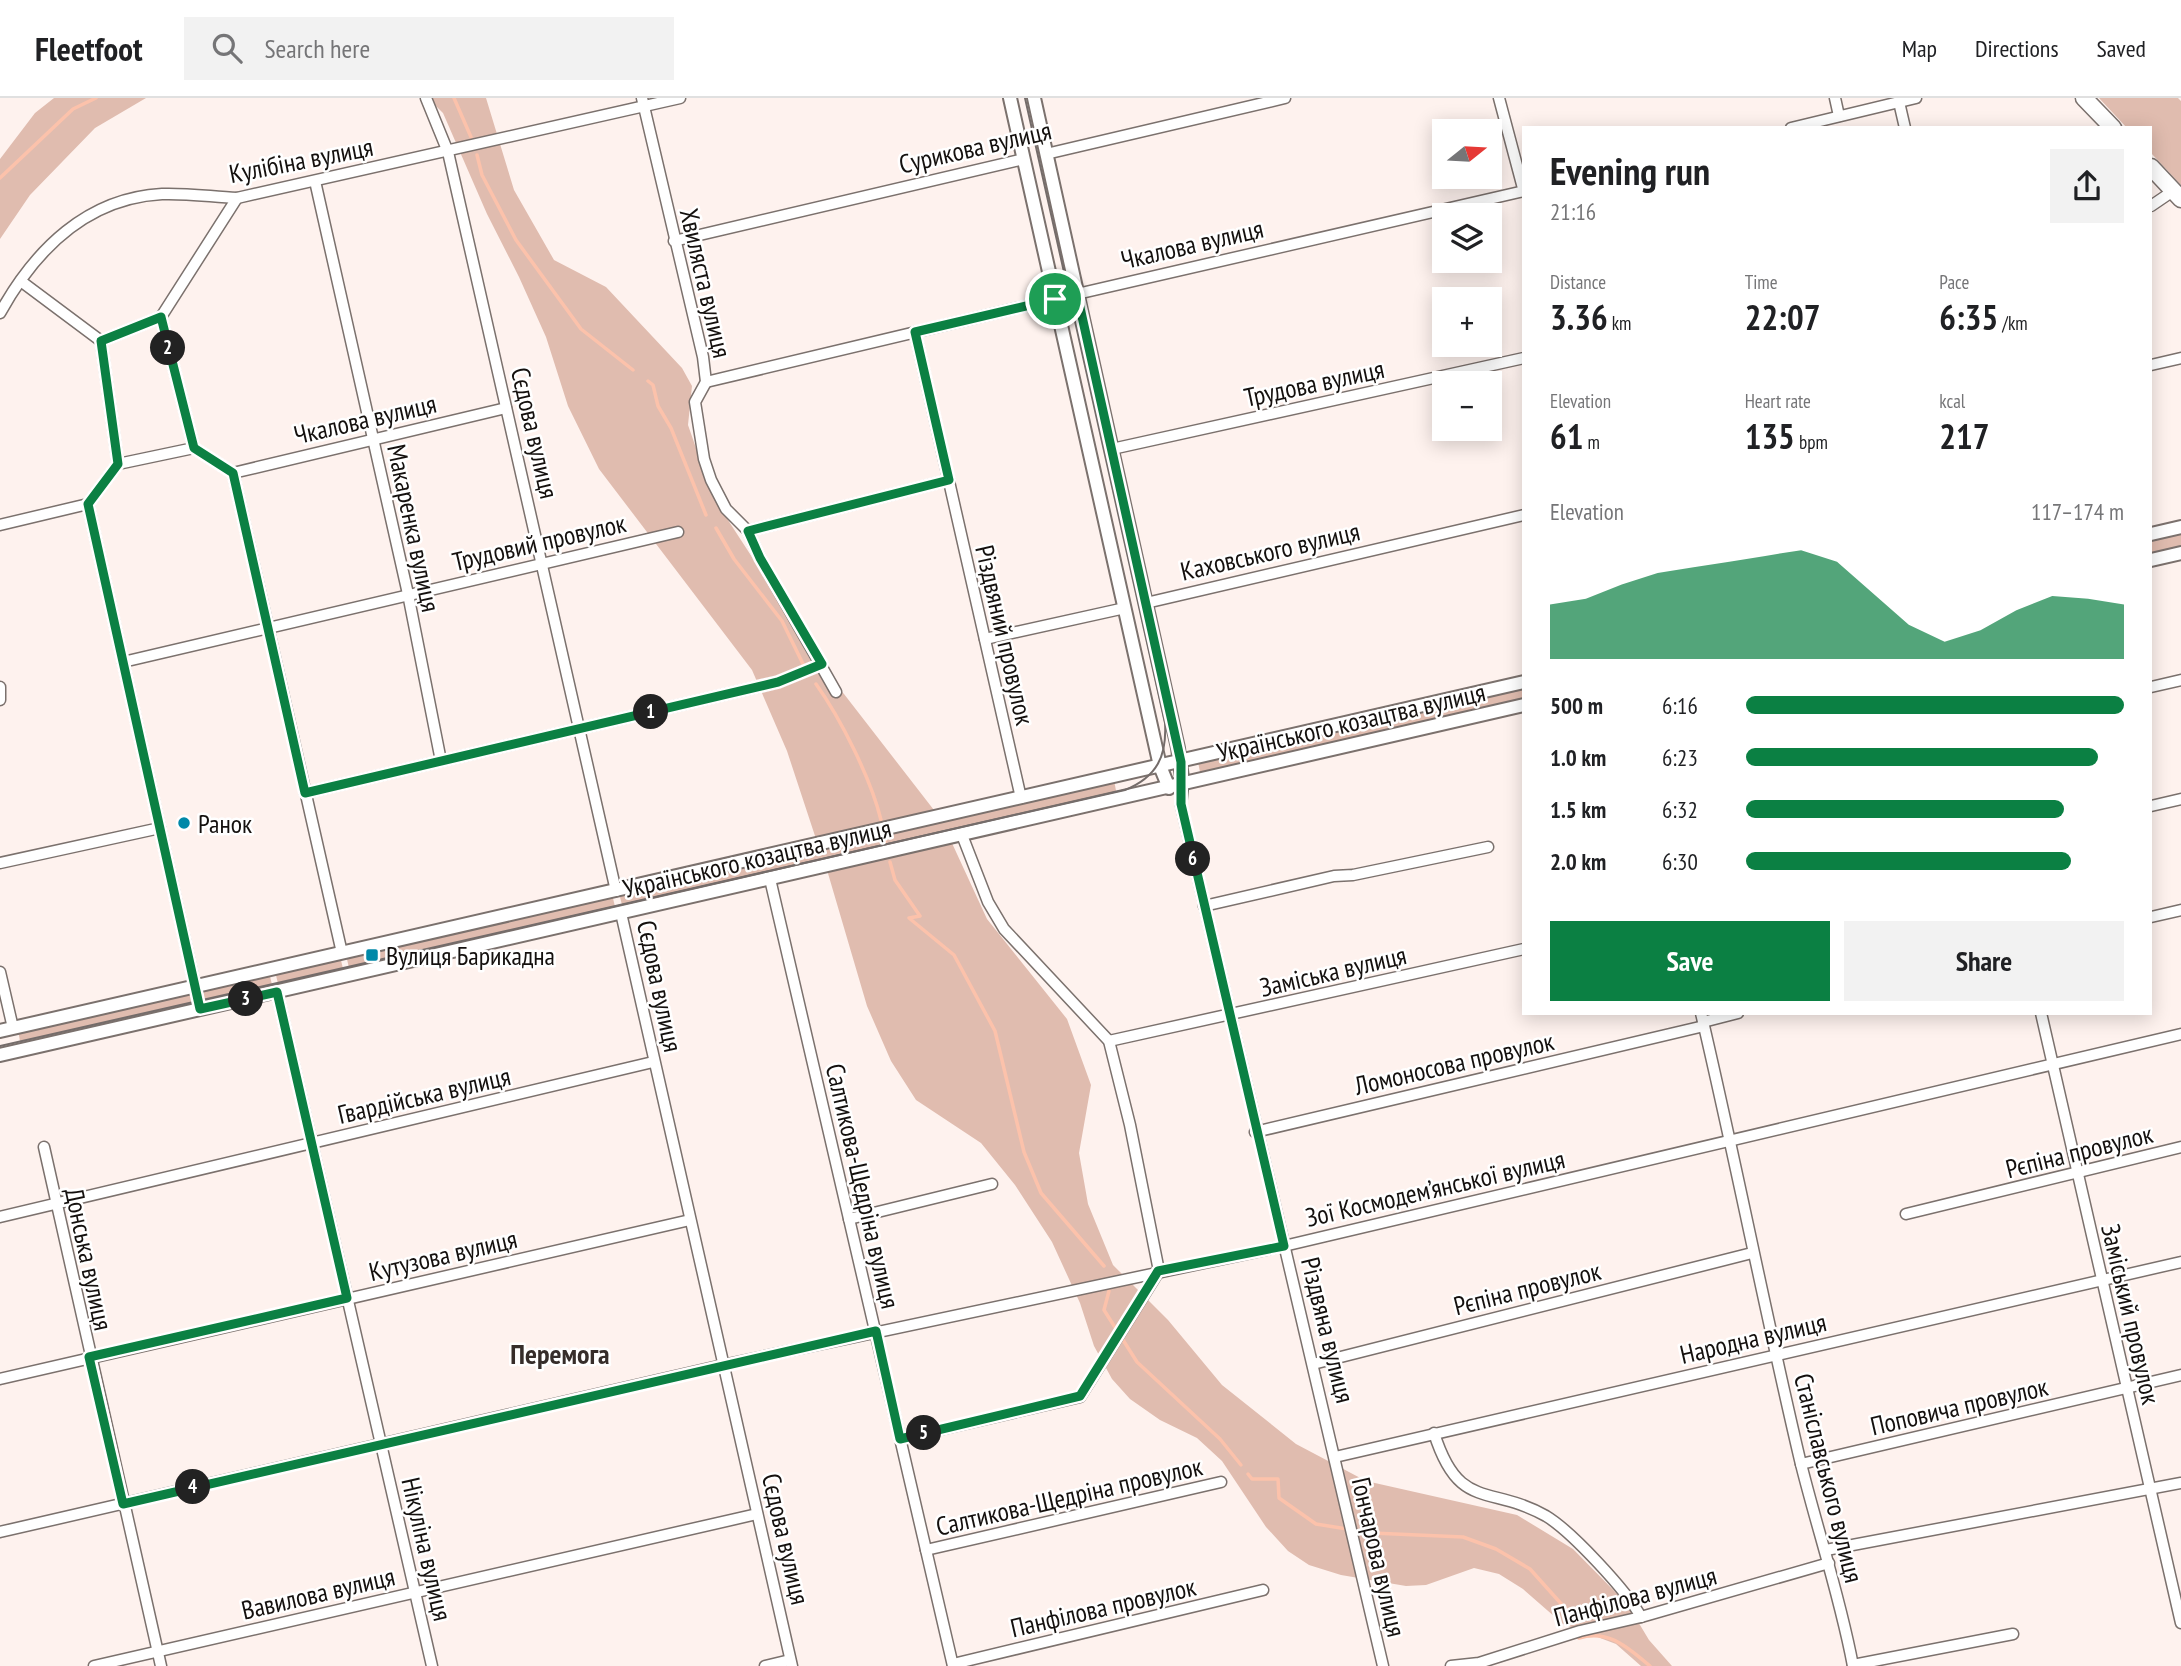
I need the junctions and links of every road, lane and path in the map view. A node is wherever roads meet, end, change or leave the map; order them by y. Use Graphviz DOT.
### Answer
graph roads {
  1 [pos="426,98"];
  2 [pos="680,98"];
  3 [pos="1010,98"];
  4 [pos="1034,98"];
  5 [pos="1285,98"];
  6 [pos="1499,98"];
  7 [pos="1835,98"];
  8 [pos="1916,98"];
  9 [pos="2084,98"];
  10 [pos="643,102"];
  11 [pos="1899,102"];
  12 [pos="1839,116"];
  13 [pos="1799,126"];
  14 [pos="1905,126"];
  15 [pos="2111,126"];
  16 [pos="448,152"];
  17 [pos="1046,154"];
  18 [pos="1024,159"];
  19 [pos="2152,168"];
  20 [pos="315,181"];
  21 [pos="1522,184"];
  22 [pos="1522,191"];
  23 [pos="2177,195"];
  24 [pos="237,198"];
  25 [pos="2152,206"];
  26 [pos="674,241"];
  27 [pos="22,282"];
  28 [pos="1077,294"];
  29 [pos="1055,299"];
  30 [pos="0,313"];
  31 [pos="161,317"];
  32 [pos="915,332"];
  33 [pos="101,341"];
  34 [pos="1522,358"];
  35 [pos="2181,358"];
  36 [pos="2152,365"];
  37 [pos="706,382"];
  38 [pos="506,408"];
  39 [pos="374,442"];
  40 [pos="194,448"];
  41 [pos="1112,449"];
  42 [pos="118,464"];
  43 [pos="233,473"];
  44 [pos="949,480"];
  45 [pos="88,504"];
  46 [pos="1522,515"];
  47 [pos="0,525"];
  48 [pos="2181,527"];
  49 [pos="748,531"];
  50 [pos="678,532"];
  51 [pos="2152,534"];
  52 [pos="2181,552"];
  53 [pos="2152,559"];
  54 [pos="541,562"];
  55 [pos="408,594"];
  56 [pos="1146,603"];
  57 [pos="1125,608"];
  58 [pos="269,628"];
  59 [pos="985,639"];
  60 [pos="123,662"];
  61 [pos="822,664"];
  62 [pos="2181,680"];
  63 [pos="1522,682"];
  64 [pos="0,687"];
  65 [pos="2152,687"];
  66 [pos="836,692"];
  67 [pos="0,700"];
  68 [pos="1522,705"];
  69 [pos="577,729"];
  70 [pos="441,761"];
  71 [pos="1181,762"];
  72 [pos="1160,766"];
  73 [pos="1183,785"];
  74 [pos="1169,788"];
  75 [pos="305,793"];
  76 [pos="1021,798"];
  77 [pos="2181,799"];
  78 [pos="1181,804"];
  79 [pos="2152,806"];
  80 [pos="160,828"];
  81 [pos="962,835"];
  82 [pos="1488,846"];
  83 [pos="0,863"];
  84 [pos="770,879"];
  85 [pos="616,891"];
  86 [pos="1204,906"];
  87 [pos="2181,910"];
  88 [pos="621,913"];
  89 [pos="2152,917"];
  90 [pos="1522,949"];
  91 [pos="342,953"];
  92 [pos="0,972"];
  93 [pos="347,975"];
  94 [pos="195,986"];
  95 [pos="277,992"];
  96 [pos="200,1009"];
  97 [pos="1728,1015"];
  98 [pos="2040,1015"];
  99 [pos="1228,1016"];
  100 [pos="1703,1020"];
  101 [pos="6,1030"];
  102 [pos="2181,1034"];
  103 [pos="1109,1041"];
  104 [pos="0,1055"];
  105 [pos="653,1062"];
  106 [pos="2053,1066"];
  107 [pos="1255,1132"];
  108 [pos="1728,1140"];
  109 [pos="312,1142"];
  110 [pos="44,1147"];
  111 [pos="2181,1147"];
  112 [pos="2077,1173"];
  113 [pos="992,1184"];
  114 [pos="56,1204"];
  115 [pos="1906,1214"];
  116 [pos="0,1217"];
  117 [pos="849,1219"];
  118 [pos="690,1220"];
  119 [pos="1284,1246"];
  120 [pos="1752,1253"];
  121 [pos="2181,1262"];
  122 [pos="1158,1271"];
  123 [pos="2101,1280"];
  124 [pos="347,1298"];
  125 [pos="876,1331"];
  126 [pos="1776,1355"];
  127 [pos="89,1357"];
  128 [pos="1313,1364"];
  129 [pos="723,1365"];
  130 [pos="2181,1375"];
  131 [pos="0,1379"];
  132 [pos="2127,1389"];
  133 [pos="1434,1433"];
  134 [pos="900,1439"];
  135 [pos="381,1444"];
  136 [pos="1335,1457"];
  137 [pos="1801,1464"];
  138 [pos="1221,1482"];
  139 [pos="2181,1483"];
  140 [pos="2150,1490"];
  141 [pos="123,1504"];
  142 [pos="757,1514"];
  143 [pos="0,1532"];
  144 [pos="926,1550"];
  145 [pos="1826,1550"];
  146 [pos="1829,1563"];
  147 [pos="2177,1588"];
  148 [pos="1263,1590"];
  149 [pos="415,1592"];
  150 [pos="1642,1617"];
  151 [pos="2181,1623"];
  152 [pos="2013,1634"];
  153 [pos="157,1651"];
  154 [pos="791,1663"];
  155 [pos="1480,1664"];
  156 [pos="953,1665"];
  157 [pos="1853,1665"];
  158 [pos="94,1666"];
  159 [pos="161,1666"];
  160 [pos="432,1666"];
  161 [pos="765,1666"];
  162 [pos="1383,1666"];
  163 [pos="1451,1666"];
  1 -- 16 [label="street, Сєдова вулиця"];
  2 -- 10 [label="street, Кулібіна вулиця"];
  3 -- 18 [label="street, Різдвяна вулиця"];
  4 -- 17 [label="street, Різдвяна вулиця"];
  5 -- 17 [label="street, Сурикова вулиця"];
  6 -- 21 [label="street"];
  7 -- 12 [label="street"];
  8 -- 11 [label="street"];
  9 -- 15 [label="highway"];
  10 -- 16 [label="street, Кулібіна вулиця"];
  10 -- 26 [label="street, Хвиляста вулиця"];
  11 -- 12 [label="street"];
  11 -- 14 [label="street"];
  12 -- 13 [label="street"];
  16 -- 20 [label="street, Кулібіна вулиця"];
  16 -- 38 [label="street, Сєдова вулиця"];
  17 -- 18 [label="street, Сурикова вулиця"];
  17 -- 28 [label="street, Різдвяна вулиця"];
  18 -- 26 [label="street, Сурикова вулиця"];
  18 -- 29 [label="street, Різдвяна вулиця"];
  19 -- 23 [label="highway"];
  20 -- 24 [label="street, Кулібіна вулиця"];
  20 -- 39 [label="street, Макаренка вулиця"];
  22 -- 28 [label="street, Чкалова вулиця"];
  23 -- 25 [label="street"];
  24 -- 27 [label="street, Кулібіна вулиця"];
  24 -- 31 [label="street"];
  26 -- 37 [label="street, Хвиляста вулиця"];
  27 -- 30 [label="street, Кулібіна вулиця"];
  27 -- 33 [label="street"];
  28 -- 29 [label="street, Чкалова вулиця"];
  28 -- 41 [label="street, Різдвяна вулиця"];
  29 -- 32 [label="street, Чкалова вулиця"];
  29 -- 57 [label="street, Різдвяна вулиця"];
  31 -- 33 [label="street"];
  31 -- 40 [label="street"];
  32 -- 37 [label="street, Чкалова вулиця"];
  32 -- 44 [label="street, Різдвяний провулок"];
  33 -- 42 [label="street"];
  34 -- 41 [label="street, Трудова вулиця"];
  35 -- 36 [label="street"];
  37 -- 49 [label="street, Хвиляста вулиця"];
  38 -- 39 [label="street, Чкалова вулиця"];
  38 -- 54 [label="street, Сєдова вулиця"];
  39 -- 43 [label="street, Чкалова вулиця"];
  39 -- 55 [label="street, Макаренка вулиця"];
  40 -- 42 [label="street"];
  40 -- 43 [label="street"];
  41 -- 56 [label="street, Різдвяна вулиця"];
  42 -- 45 [label="street"];
  43 -- 58 [label="street"];
  44 -- 49 [label="street"];
  44 -- 59 [label="street, Різдвяний провулок"];
  45 -- 47 [label="street"];
  45 -- 60 [label="street"];
  46 -- 56 [label="street, Каховського вулиця"];
  48 -- 51 [label="street"];
  49 -- 61 [label="street, Хвиляста вулиця"];
  50 -- 54 [label="street, Трудовий провулок"];
  52 -- 53 [label="street"];
  54 -- 55 [label="street, Трудовий провулок"];
  54 -- 69 [label="street, Сєдова вулиця"];
  55 -- 58 [label="street, Трудовий провулок"];
  55 -- 70 [label="street, Макаренка вулиця"];
  56 -- 57 [label="street, Каховського вулиця"];
  56 -- 71 [label="street, Різдвяна вулиця"];
  57 -- 59 [label="street, Каховського вулиця"];
  57 -- 72 [label="street, Різдвяна вулиця"];
  58 -- 60 [label="street, Трудовий провулок"];
  58 -- 75 [label="street"];
  59 -- 76 [label="street, Різдвяний провулок"];
  60 -- 80 [label="street"];
  61 -- 66 [label="street, Хвиляста вулиця"];
  61 -- 69 [label="street"];
  62 -- 65 [label="street"];
  63 -- 71 [label="street, Українського козацтва вулиця"];
  64 -- 67 [label="street"];
  68 -- 73 [label="street, Українського козацтва вулиця"];
  69 -- 70 [label="street"];
  69 -- 85 [label="street, Сєдова вулиця"];
  70 -- 75 [label="street"];
  71 -- 72 [label="street, Українського козацтва вулиця"];
  71 -- 73 [label="street, Різдвяна вулиця"];
  72 -- 74 [label="street, Різдвяна вулиця"];
  72 -- 76 [label="street, Українського козацтва вулиця"];
  73 -- 74 [label="street, Українського козацтва вулиця"];
  73 -- 78 [label="street, Різдвяна вулиця"];
  74 -- 78 [label="street, Різдвяна вулиця"];
  74 -- 81 [label="street, Українського козацтва вулиця"];
  75 -- 91 [label="street"];
  76 -- 85 [label="street, Українського козацтва вулиця"];
  77 -- 79 [label="street"];
  78 -- 86 [label="street, Різдвяна вулиця"];
  80 -- 83 [label="street"];
  80 -- 94 [label="street"];
  81 -- 84 [label="street, Українського козацтва вулиця"];
  81 -- 103 [label="street"];
  82 -- 86 [label="street"];
  84 -- 88 [label="street, Українського козацтва вулиця"];
  84 -- 117 [label="street, Салтикова-Щедріна вулиця"];
  85 -- 88 [label="street, Сєдова вулиця"];
  85 -- 91 [label="street, Українського козацтва вулиця"];
  86 -- 99 [label="street, Різдвяна вулиця"];
  87 -- 89 [label="street"];
  88 -- 93 [label="street, Українського козацтва вулиця"];
  88 -- 105 [label="street, Сєдова вулиця"];
  90 -- 99 [label="street, Заміська вулиця"];
  91 -- 93 [label="street"];
  91 -- 94 [label="street, Українського козацтва вулиця"];
  92 -- 101 [label="street"];
  93 -- 95 [label="street, Українського козацтва вулиця"];
  94 -- 96 [label="street"];
  94 -- 101 [label="street, Українського козацтва вулиця"];
  95 -- 96 [label="street, Українського козацтва вулиця"];
  95 -- 109 [label="street, Нікуліна вулиця"];
  96 -- 104 [label="street, Українського козацтва вулиця"];
  97 -- 100 [label="street, Ломоносова провулок"];
  98 -- 106 [label="street, Заміський провулок"];
  99 -- 103 [label="street, Заміська вулиця"];
  99 -- 107 [label="street, Різдвяна вулиця"];
  100 -- 107 [label="street, Ломоносова провулок"];
  100 -- 108 [label="street, Станіславського вулиця"];
  102 -- 106 [label="street, Зої Космодем’янської вулиця"];
  103 -- 122 [label="street"];
  105 -- 109 [label="street, Гвардійська вулиця"];
  105 -- 118 [label="street, Сєдова вулиця"];
  106 -- 108 [label="street, Зої Космодем’янської вулиця"];
  106 -- 112 [label="street, Заміський провулок"];
  107 -- 119 [label="street, Різдвяна вулиця"];
  108 -- 119 [label="street, Зої Космодем’янської вулиця"];
  108 -- 120 [label="street, Станіславського вулиця"];
  109 -- 114 [label="street, Гвардійська вулиця"];
  109 -- 124 [label="street, Нікуліна вулиця"];
  110 -- 114 [label="street, Донська вулиця"];
  111 -- 112 [label="street, Рєпіна провулок"];
  112 -- 115 [label="street, Рєпіна провулок"];
  112 -- 123 [label="street, Заміський провулок"];
  113 -- 117 [label="street"];
  114 -- 116 [label="street, Гвардійська вулиця"];
  114 -- 127 [label="street, Донська вулиця"];
  117 -- 125 [label="street, Салтикова-Щедріна вулиця"];
  118 -- 124 [label="street, Кутузова вулиця"];
  118 -- 129 [label="street, Сєдова вулиця"];
  119 -- 122 [label="street, Зої Космодем’янської вулиця"];
  119 -- 128 [label="street, Різдвяна вулиця"];
  120 -- 126 [label="street, Станіславського вулиця"];
  120 -- 128 [label="street, Рєпіна провулок"];
  121 -- 123 [label="street, Народна вулиця"];
  122 -- 125 [label="street, Зої Космодем’янської вулиця"];
  122 -- 134 [label="street"];
  123 -- 126 [label="street, Народна вулиця"];
  123 -- 132 [label="street, Заміський провулок"];
  124 -- 127 [label="street, Кутузова вулиця"];
  124 -- 135 [label="street, Нікуліна вулиця"];
  125 -- 129 [label="street, Зої Космодем’янської вулиця"];
  125 -- 134 [label="street, Салтикова-Щедріна вулиця"];
  126 -- 133 [label="street, Народна вулиця"];
  126 -- 137 [label="street, Станіславського вулиця"];
  127 -- 131 [label="street, Кутузова вулиця"];
  127 -- 141 [label="street, Донська вулиця"];
  128 -- 136 [label="street, Різдвяна вулиця"];
  129 -- 135 [label="street, Зої Космодем’янської вулиця"];
  129 -- 142 [label="street, Сєдова вулиця"];
  130 -- 132 [label="street, Поповича провулок"];
  132 -- 137 [label="street, Поповича провулок"];
  132 -- 140 [label="street, Заміський провулок"];
  133 -- 136 [label="street, Народна вулиця"];
  133 -- 150 [label="street"];
  134 -- 144 [label="street, Салтикова-Щедріна вулиця"];
  135 -- 141 [label="street, Зої Космодем’янської вулиця"];
  135 -- 149 [label="street, Нікуліна вулиця"];
  136 -- 162 [label="street, Гончарова вулиця"];
  137 -- 145 [label="street, Станіславського вулиця"];
  138 -- 144 [label="street, Салтикова-Щедріна провулок"];
  139 -- 140 [label="street"];
  140 -- 145 [label="street"];
  140 -- 147 [label="street, Заміський провулок"];
  141 -- 143 [label="street, Зої Космодем’янської вулиця"];
  141 -- 153 [label="street, Донська вулиця"];
  142 -- 149 [label="street, Вавилова вулиця"];
  142 -- 154 [label="street, Сєдова вулиця"];
  144 -- 156 [label="street, Салтикова-Щедріна вулиця"];
  145 -- 146 [label="street, Станіславського вулиця"];
  146 -- 150 [label="street, Панфілова вулиця"];
  146 -- 157 [label="street, Станіславського вулиця"];
  147 -- 151 [label="street, Заміський провулок"];
  148 -- 156 [label="street, Панфілова провулок"];
  149 -- 153 [label="street, Вавилова вулиця"];
  149 -- 160 [label="street, Нікуліна вулиця"];
  150 -- 155 [label="street, Панфілова вулиця"];
  152 -- 157 [label="street"];
  153 -- 158 [label="street, Вавилова вулиця"];
  153 -- 159 [label="street, Донська вулиця"];
  154 -- 161 [label="street"];
  155 -- 163 [label="street, Панфілова вулиця"];
}
